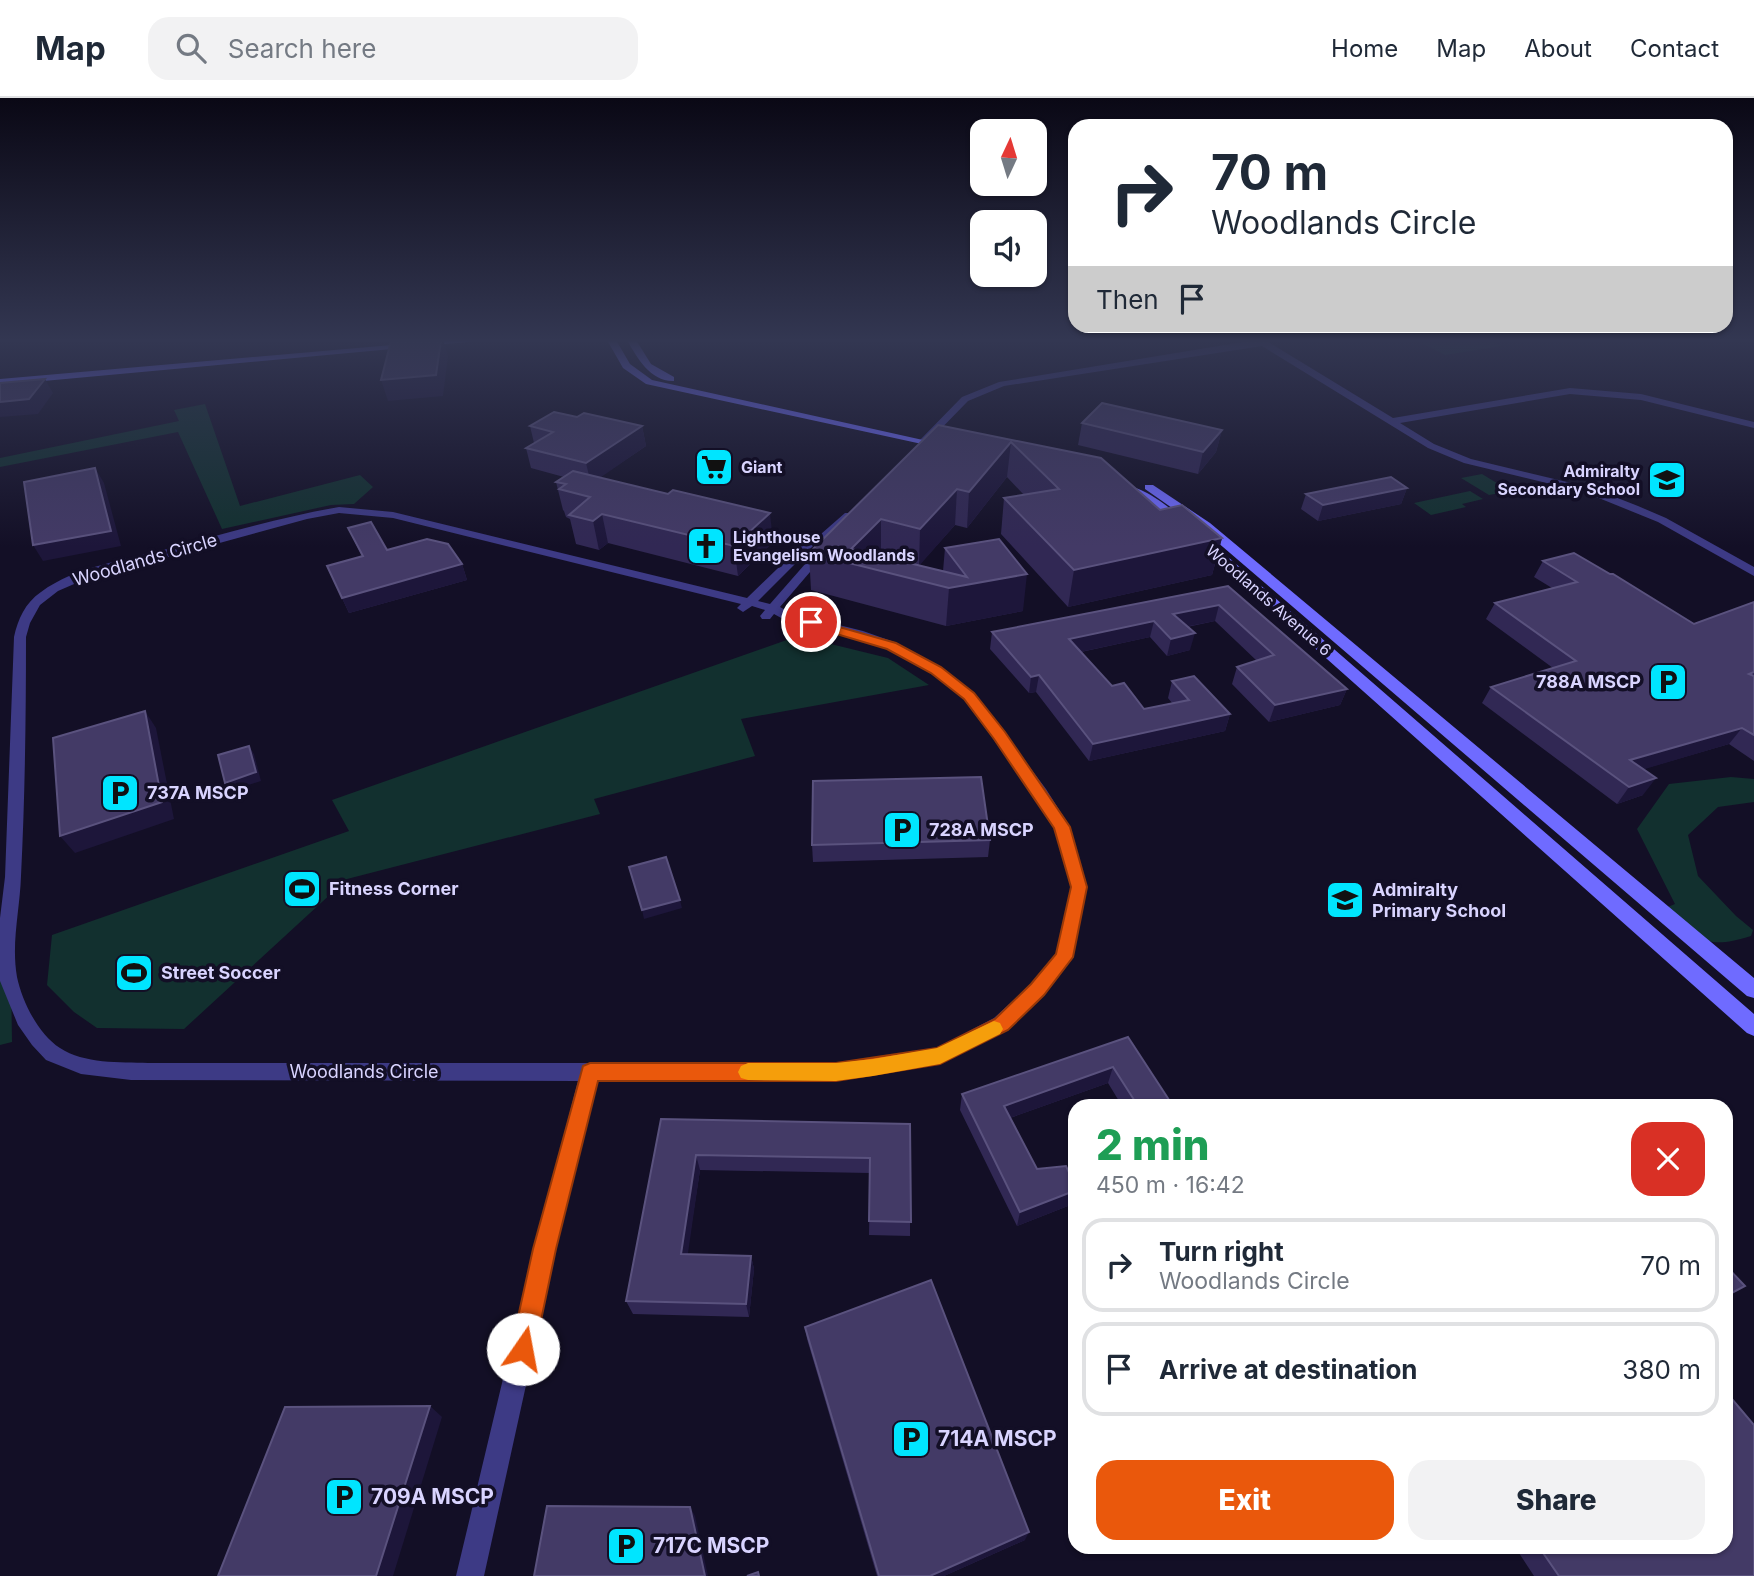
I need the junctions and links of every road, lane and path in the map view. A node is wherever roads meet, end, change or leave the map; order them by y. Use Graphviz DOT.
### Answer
graph roads {
  1 [pos="772,409"];
  2 [pos="818,409"];
  3 [pos="955,409"];
  4 [pos="1374,409"];
  5 [pos="1461,409"];
  6 [pos="1682,409"];
  7 [pos="1394,421"];
  8 [pos="1754,427"];
  9 [pos="932,432"];
  10 [pos="923,442"];
  11 [pos="909,456"];
  12 [pos="1123,477"];
  13 [pos="1110,483"];
  14 [pos="862,504"];
  15 [pos="825,536"];
  16 [pos="1754,572"];
  17 [pos="746,606"];
  18 [pos="775,613"];
  19 [pos="3,961"];
  20 [pos="1754,990"];
  21 [pos="1754,1027"];
  22 [pos="590,1072"];
  23 [pos="470,1576"];
  1 -- 10 [label="street"];
  2 -- 9 [label="street"];
  3 -- 9 [label="street"];
  4 -- 7 [label="street"];
  5 -- 7 [label="street"];
  6 -- 8 [label="street"];
  7 -- 16 [label="street"];
  9 -- 10 [label="street"];
  9 -- 10 [label="street"];
  10 -- 11 [label="street"];
  12 -- 20 [label="street, Woodlands Avenue 6"];
  13 -- 21 [label="street, Woodlands Avenue 6"];
  14 -- 15 [label="street"];
  15 -- 17 [label="street"];
  15 -- 18 [label="street"];
  17 -- 18 [label="street, Woodlands Circle"];
  17 -- 19 [label="street, Woodlands Circle"];
  18 -- 22 [label="street, Woodlands Circle"];
  19 -- 22 [label="street, Woodlands Circle"];
  22 -- 23 [label="street"];
}
